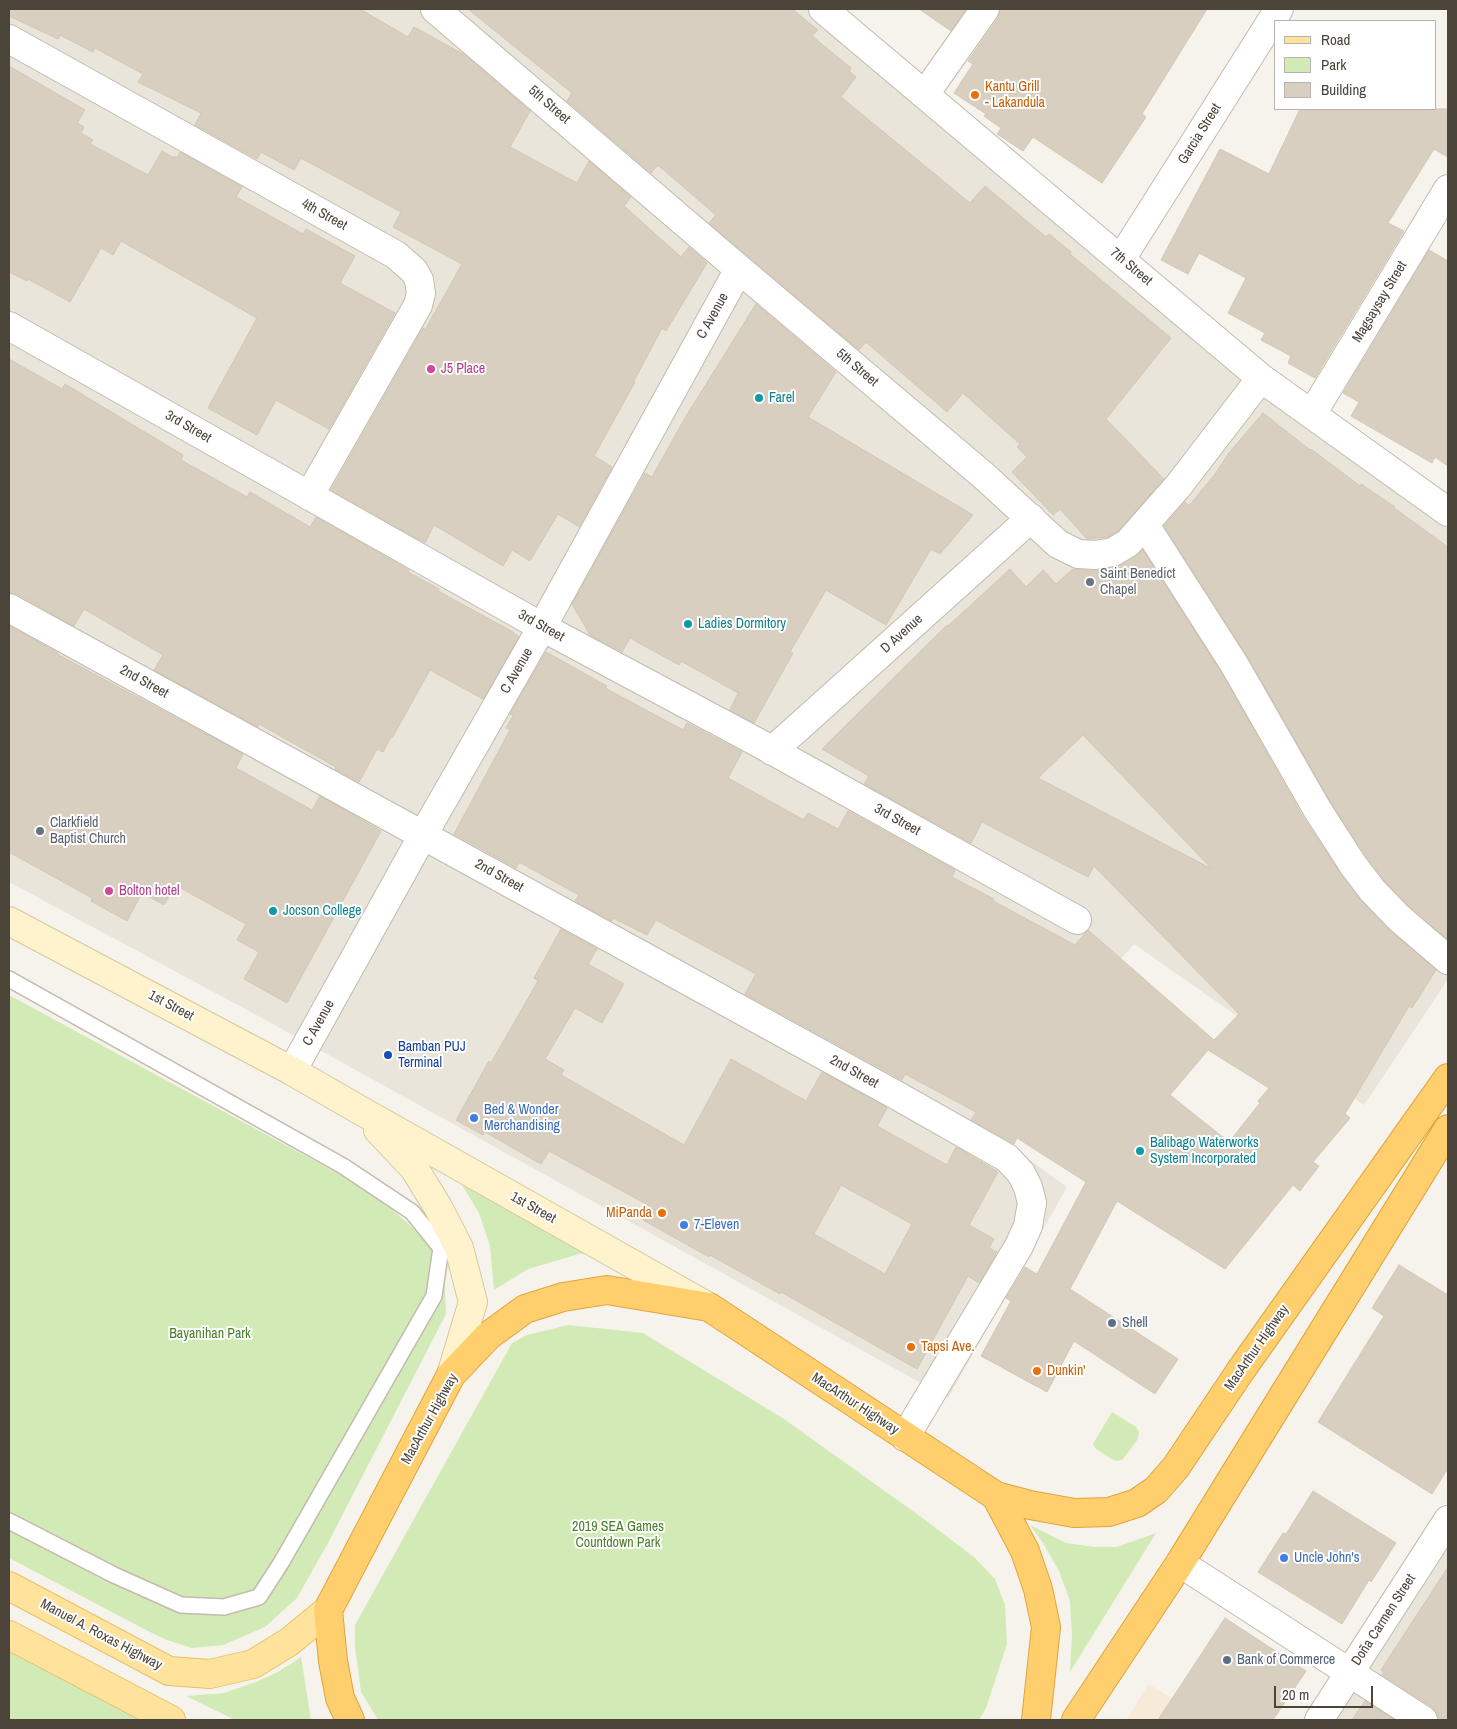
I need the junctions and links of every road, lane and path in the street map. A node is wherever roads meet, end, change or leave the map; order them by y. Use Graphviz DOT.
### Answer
graph roads {
  1 [pos="435,9"];
  2 [pos="823,9"];
  3 [pos="985,9"];
  4 [pos="1279,9"];
  5 [pos="9,39"];
  6 [pos="925,94"];
  7 [pos="1448,189"];
  8 [pos="1121,259"];
  9 [pos="739,269"];
  10 [pos="9,326"];
  11 [pos="1261,378"];
  12 [pos="1312,414"];
  13 [pos="309,496"];
  14 [pos="1448,512"];
  15 [pos="1031,518"];
  16 [pos="1145,525"];
  17 [pos="9,608"];
  18 [pos="542,627"];
  19 [pos="772,751"];
  20 [pos="423,835"];
  21 [pos="1077,920"];
  22 [pos="9,921"];
  23 [pos="1448,960"];
  24 [pos="9,979"];
  25 [pos="292,1070"];
  26 [pos="1448,1078"];
  27 [pos="358,1109"];
  28 [pos="1448,1129"];
  29 [pos="709,1307"];
  30 [pos="451,1375"];
  31 [pos="905,1437"];
  32 [pos="996,1496"];
  33 [pos="1448,1520"];
  34 [pos="9,1522"];
  35 [pos="1180,1563"];
  36 [pos="9,1586"];
  37 [pos="328,1610"];
  38 [pos="9,1635"];
  39 [pos="1349,1674"];
  40 [pos="171,1720"];
  41 [pos="350,1720"];
  42 [pos="1036,1720"];
  43 [pos="1076,1720"];
  44 [pos="1319,1720"];
  45 [pos="1423,1720"];
  1 -- 9 [label="street, 5th Street"];
  2 -- 6 [label="street, 7th Street"];
  3 -- 6 [label="street"];
  4 -- 8 [label="street, Garcia Street"];
  5 -- 13 [label="street, 4th Street"];
  6 -- 8 [label="street, 7th Street"];
  7 -- 12 [label="street, Magsaysay Street"];
  8 -- 11 [label="street, 7th Street"];
  9 -- 15 [label="street, 5th Street"];
  9 -- 18 [label="street, C Avenue"];
  10 -- 13 [label="street, 3rd Street"];
  11 -- 12 [label="street, 7th Street"];
  11 -- 16 [label="street, 5th Street"];
  12 -- 14 [label="street, 7th Street"];
  13 -- 18 [label="street, 3rd Street"];
  15 -- 16 [label="street, 5th Street"];
  15 -- 19 [label="street, D Avenue"];
  16 -- 23 [label="street"];
  17 -- 20 [label="street, 2nd Street"];
  18 -- 19 [label="street, 3rd Street"];
  18 -- 20 [label="street, C Avenue"];
  19 -- 21 [label="street, 3rd Street"];
  20 -- 25 [label="street, C Avenue"];
  20 -- 31 [label="street, 2nd Street"];
  22 -- 25 [label="main road, 1st Street"];
  24 -- 34 [label="lane"];
  25 -- 27 [label="main road, 1st Street"];
  26 -- 32 [label="highway, MacArthur Highway"];
  27 -- 29 [label="main road, 1st Street"];
  27 -- 30 [label="main road, 1st Street"];
  28 -- 35 [label="highway"];
  29 -- 30 [label="highway, MacArthur Highway"];
  29 -- 31 [label="highway, MacArthur Highway"];
  30 -- 37 [label="highway, MacArthur Highway"];
  31 -- 32 [label="highway, MacArthur Highway"];
  32 -- 42 [label="highway"];
  33 -- 39 [label="street, Doña Carmen Street"];
  35 -- 39 [label="street"];
  35 -- 43 [label="highway"];
  36 -- 37 [label="main road, Manuel A. Roxas Highway"];
  37 -- 41 [label="highway"];
  38 -- 40 [label="main road"];
  39 -- 44 [label="street, Doña Carmen Street"];
  39 -- 45 [label="street"];
}
